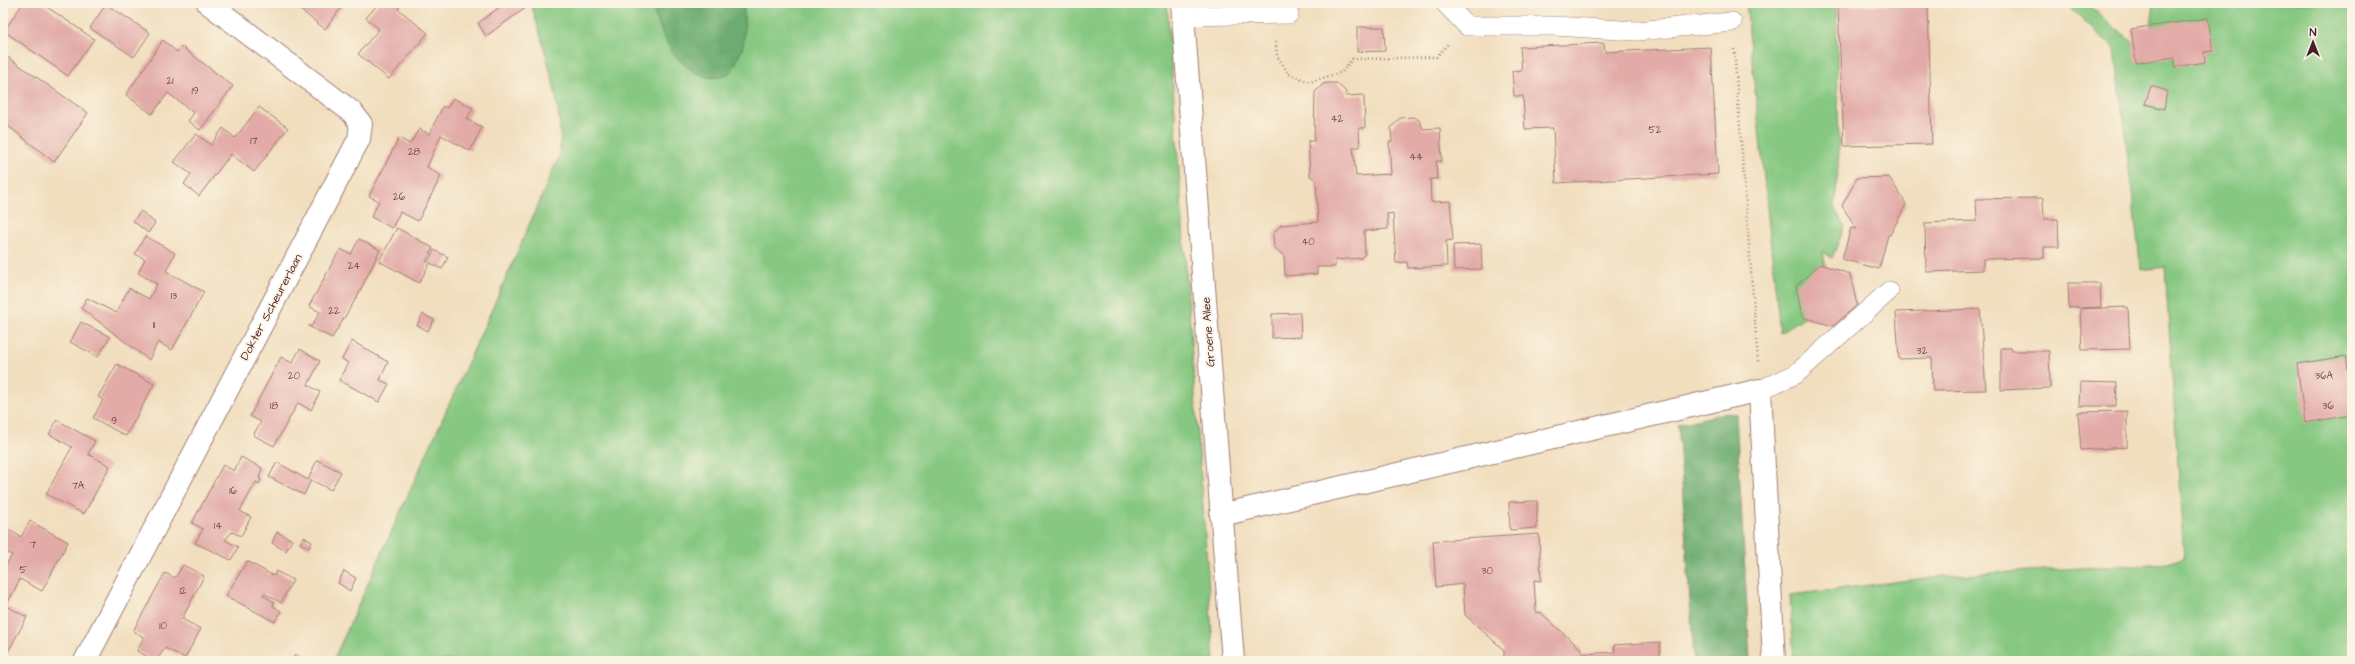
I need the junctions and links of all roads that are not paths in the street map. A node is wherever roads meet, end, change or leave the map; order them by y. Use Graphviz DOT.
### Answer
graph roads {
  1 [pos="208,3"];
  2 [pos="1445,3"];
  3 [pos="1183,9"];
  4 [pos="1282,14"];
  5 [pos="1732,22"];
  6 [pos="1889,291"];
  7 [pos="1760,390"];
  8 [pos="1221,514"];
  9 [pos="85,661"];
  10 [pos="1232,661"];
  11 [pos="1774,661"];
  1 -- 9 [label="street, Dokter Scheurerlaan"];
  2 -- 5 [label="lane"];
  3 -- 4 [label="lane"];
  3 -- 8 [label="street, Groene Allee"];
  6 -- 7 [label="lane"];
  7 -- 8 [label="street"];
  7 -- 11 [label="street"];
  8 -- 10 [label="street, Groene Allee"];
}
